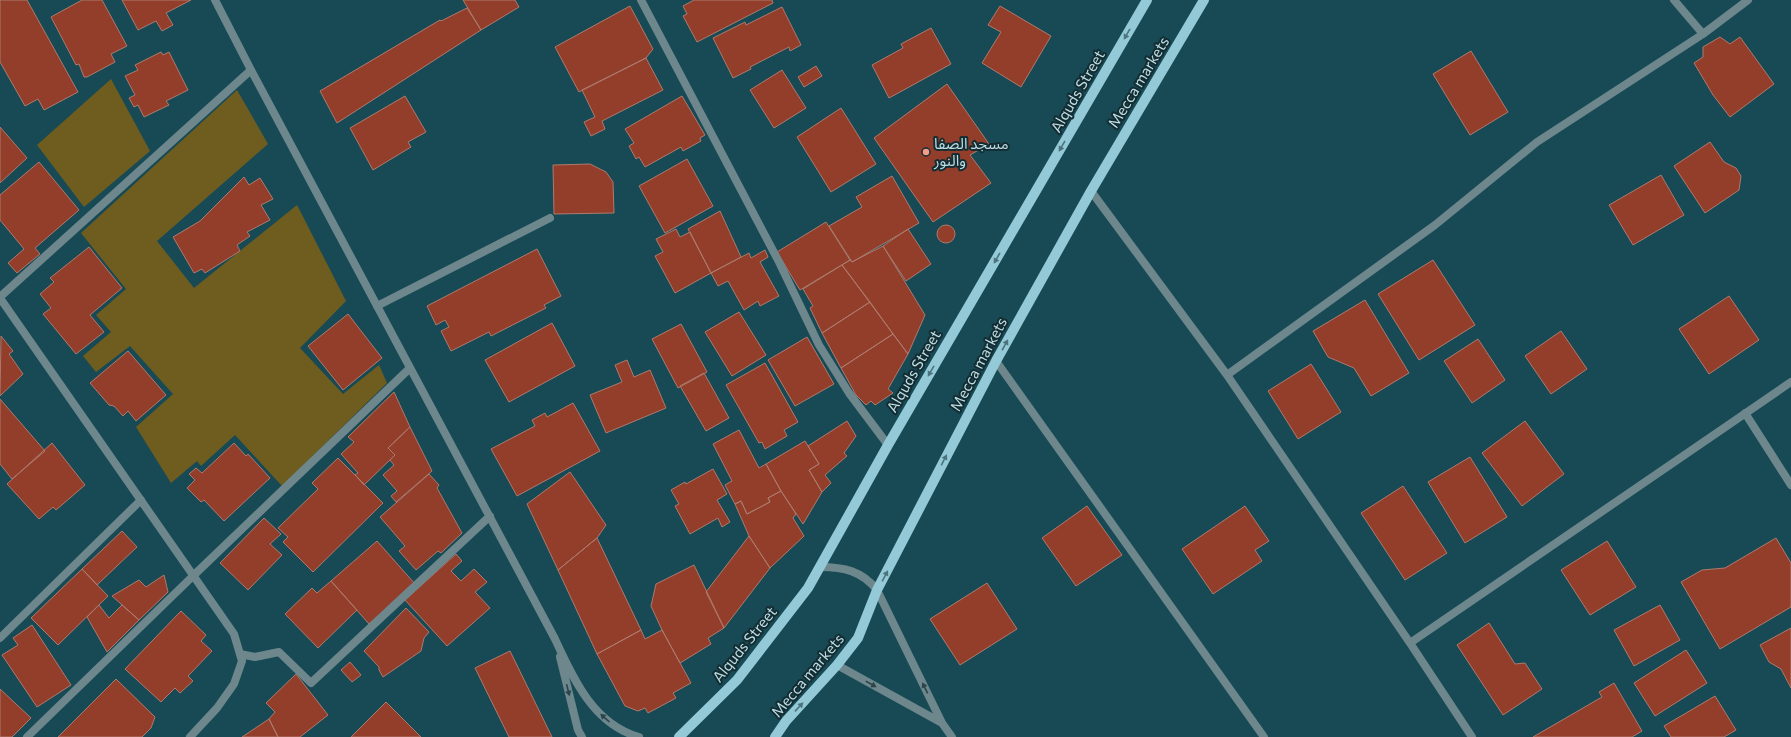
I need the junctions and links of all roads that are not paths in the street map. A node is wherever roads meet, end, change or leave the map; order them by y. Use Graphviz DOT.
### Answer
graph roads {
  1 [pos="215,0"];
  2 [pos="641,0"];
  3 [pos="1147,0"];
  4 [pos="1204,0"];
  5 [pos="1674,0"];
  6 [pos="1748,0"];
  7 [pos="1703,34"];
  8 [pos="250,70"];
  9 [pos="1091,191"];
  10 [pos="550,218"];
  11 [pos="0,298"];
  12 [pos="377,306"];
  13 [pos="996,361"];
  14 [pos="410,368"];
  15 [pos="1227,375"];
  16 [pos="1791,382"];
  17 [pos="1745,413"];
  18 [pos="888,445"];
  19 [pos="1791,485"];
  20 [pos="141,500"];
  21 [pos="490,516"];
  22 [pos="820,567"];
  23 [pos="194,575"];
  24 [pos="877,590"];
  25 [pos="0,638"];
  26 [pos="555,639"];
  27 [pos="1410,643"];
  28 [pos="240,654"];
  29 [pos="837,665"];
  30 [pos="942,723"];
  31 [pos="27,737"];
  32 [pos="190,737"];
  33 [pos="582,737"];
  34 [pos="639,737"];
  35 [pos="679,737"];
  36 [pos="775,737"];
  37 [pos="952,737"];
  38 [pos="1264,737"];
  39 [pos="1472,737"];
  1 -- 8 [label="street"];
  2 -- 18 [label="street"];
  3 -- 18 [label="main road, Alquds Street, one-way"];
  4 -- 9 [label="main road, Mecca markets"];
  5 -- 7 [label="street"];
  6 -- 7 [label="street"];
  7 -- 15 [label="street"];
  8 -- 11 [label="street"];
  8 -- 12 [label="street"];
  13 -- 9 [label="main road, Mecca markets, one-way"];
  9 -- 15 [label="street"];
  10 -- 12 [label="street"];
  11 -- 20 [label="street"];
  12 -- 14 [label="street"];
  24 -- 13 [label="main road, Mecca markets, one-way"];
  13 -- 38 [label="street"];
  14 -- 21 [label="street"];
  14 -- 23 [label="street"];
  15 -- 27 [label="street"];
  16 -- 17 [label="street"];
  17 -- 19 [label="street"];
  17 -- 27 [label="street"];
  18 -- 22 [label="main road, Alquds Street"];
  20 -- 23 [label="street"];
  20 -- 25 [label="street"];
  21 -- 26 [label="street"];
  21 -- 28 [label="street"];
  22 -- 24 [label="street"];
  22 -- 35 [label="main road, Alquds Street"];
  23 -- 28 [label="street"];
  23 -- 31 [label="street"];
  24 -- 29 [label="main road, Mecca markets"];
  30 -- 24 [label="street, one-way"];
  26 -- 33 [label="street, one-way"];
  34 -- 26 [label="street, one-way"];
  27 -- 39 [label="street"];
  28 -- 32 [label="street"];
  29 -- 30 [label="street, one-way"];
  36 -- 29 [label="main road, Mecca markets, one-way"];
  30 -- 37 [label="street"];
}
